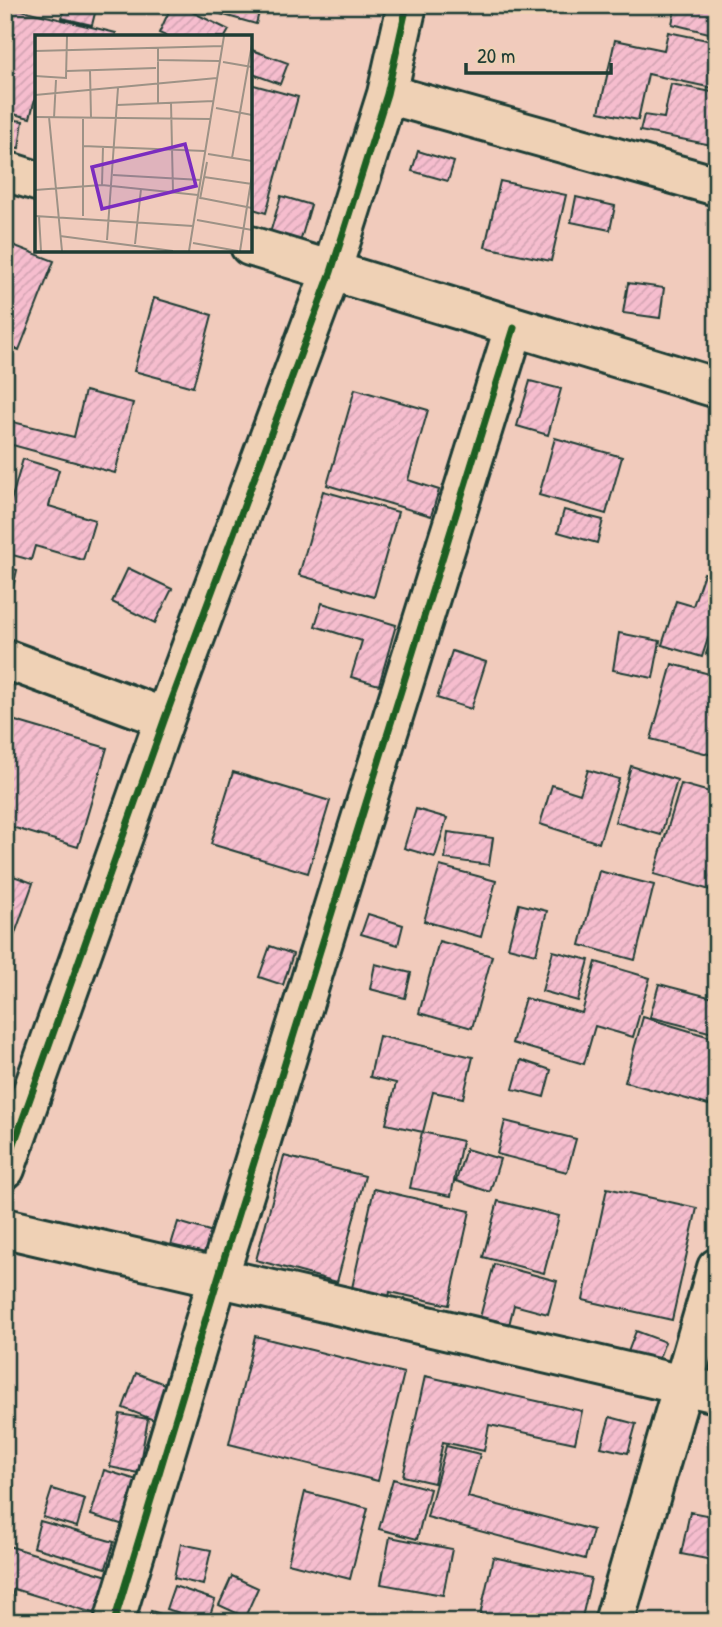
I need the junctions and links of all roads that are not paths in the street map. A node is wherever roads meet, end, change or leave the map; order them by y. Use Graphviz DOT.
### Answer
graph roads {
  1 [pos="407,5"];
  2 [pos="387,94"];
  3 [pos="5,171"];
  4 [pos="35,180"];
  5 [pos="717,186"];
  6 [pos="252,248"];
  7 [pos="331,272"];
  8 [pos="514,328"];
  9 [pos="717,388"];
  10 [pos="5,659"];
  11 [pos="165,718"];
  12 [pos="5,1169"];
  13 [pos="5,1227"];
  14 [pos="717,1268"];
  15 [pos="219,1276"];
  16 [pos="699,1388"];
  17 [pos="114,1622"];
  18 [pos="614,1622"];
  1 -- 2 [label="street"];
  2 -- 5 [label="street"];
  2 -- 7 [label="street"];
  3 -- 4 [label="street"];
  6 -- 7 [label="street"];
  7 -- 8 [label="street"];
  7 -- 11 [label="street"];
  8 -- 9 [label="street"];
  8 -- 15 [label="street"];
  10 -- 11 [label="street"];
  11 -- 12 [label="street"];
  13 -- 15 [label="street"];
  14 -- 16 [label="street"];
  15 -- 16 [label="street"];
  15 -- 17 [label="street"];
  16 -- 18 [label="street"];
}
